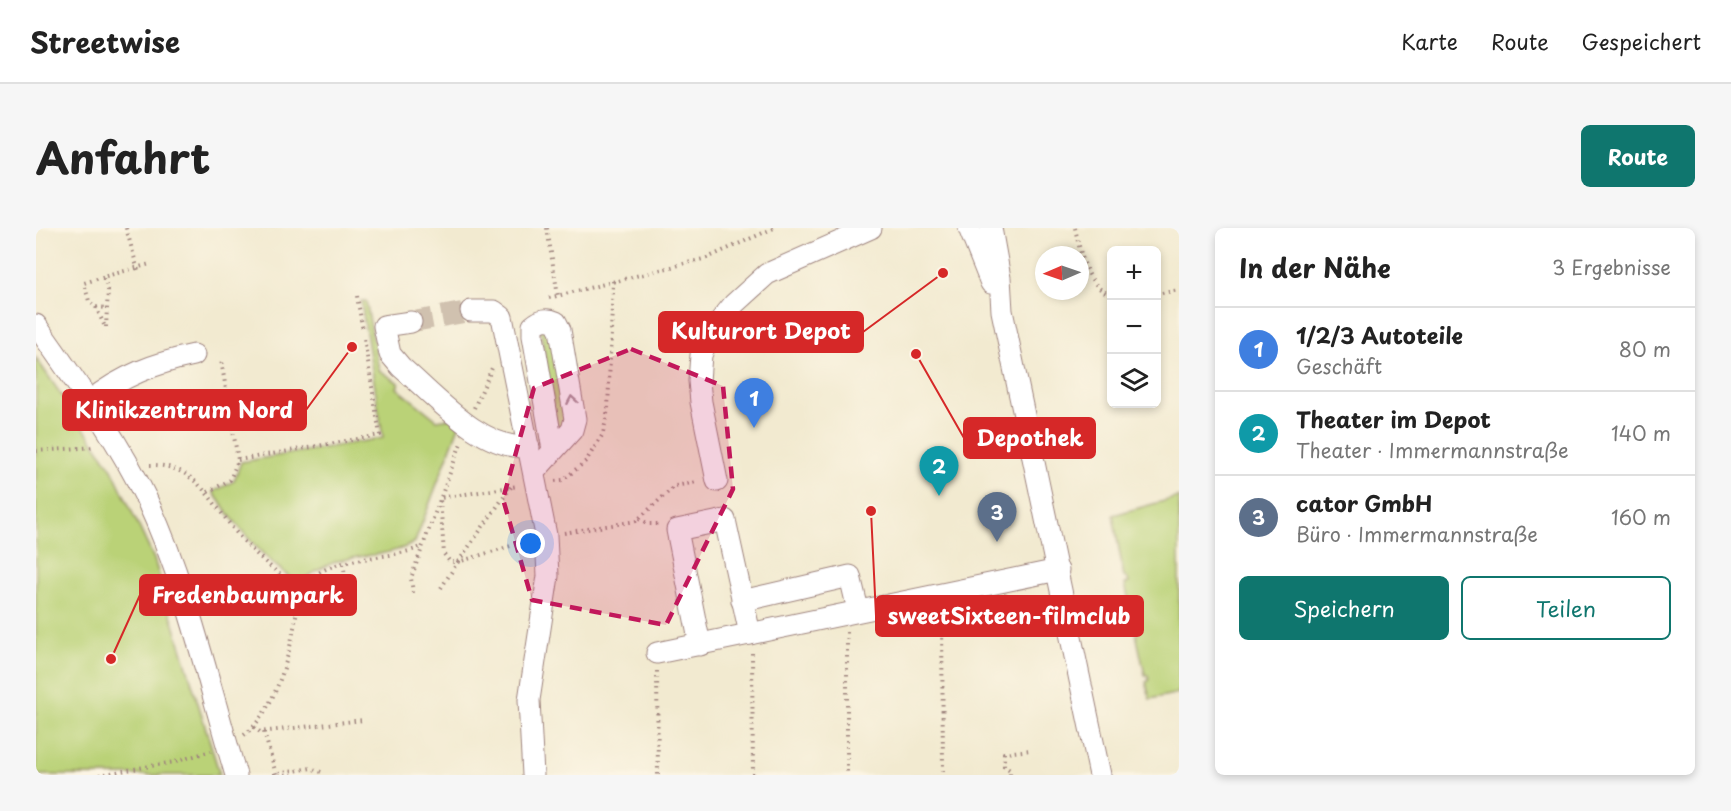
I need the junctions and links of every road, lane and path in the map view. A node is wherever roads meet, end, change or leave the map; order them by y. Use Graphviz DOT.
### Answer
graph roads {
  1 [pos="126,228"];
  2 [pos="547,228"];
  3 [pos="871,228"];
  4 [pos="969,228"];
  5 [pos="991,228"];
  6 [pos="1075,228"];
  7 [pos="150,264"];
  8 [pos="138,267"];
  9 [pos="140,274"];
  10 [pos="103,277"];
  11 [pos="1179,290"];
  12 [pos="1161,293"];
  13 [pos="1107,294"];
  14 [pos="357,296"];
  15 [pos="558,296"];
  16 [pos="96,307"];
  17 [pos="107,308"];
  18 [pos="471,311"];
  19 [pos="1002,311"];
  20 [pos="411,322"];
  21 [pos="36,325"];
  22 [pos="194,355"];
  23 [pos="221,360"];
  24 [pos="90,401"];
  25 [pos="103,446"];
  26 [pos="529,447"];
  27 [pos="553,450"];
  28 [pos="36,451"];
  29 [pos="238,460"];
  30 [pos="148,465"];
  31 [pos="534,472"];
  32 [pos="710,481"];
  33 [pos="208,492"];
  34 [pos="546,535"];
  35 [pos="422,547"];
  36 [pos="342,564"];
  37 [pos="1058,570"];
  38 [pos="441,588"];
  39 [pos="299,589"];
  40 [pos="941,594"];
  41 [pos="742,601"];
  42 [pos="350,604"];
  43 [pos="852,612"];
  44 [pos="750,634"];
  45 [pos="700,645"];
  46 [pos="657,653"];
  47 [pos="363,720"];
  48 [pos="254,727"];
  49 [pos="264,731"];
  50 [pos="240,738"];
  51 [pos="1031,750"];
  52 [pos="213,751"];
  53 [pos="321,772"];
  54 [pos="99,775"];
  55 [pos="236,775"];
  56 [pos="274,775"];
  57 [pos="533,775"];
  58 [pos="658,775"];
  59 [pos="753,775"];
  60 [pos="847,775"];
  61 [pos="943,775"];
  62 [pos="1010,775"];
  63 [pos="1100,775"];
  1 -- 8 [label="path"];
  2 -- 15 [label="path"];
  3 -- 32 [label="street"];
  4 -- 19 [label="street"];
  5 -- 19 [label="street"];
  6 -- 13 [label="path"];
  7 -- 8 [label="path"];
  8 -- 9 [label="path"];
  8 -- 10 [label="path"];
  10 -- 16 [label="path"];
  10 -- 17 [label="path"];
  11 -- 12 [label="path"];
  14 -- 29 [label="path"];
  16 -- 17 [label="path"];
  16 -- 17 [label="path"];
  18 -- 26 [label="street"];
  19 -- 37 [label="street"];
  20 -- 26 [label="street"];
  21 -- 24 [label="street"];
  22 -- 24 [label="street"];
  23 -- 29 [label="path"];
  24 -- 55 [label="street"];
  25 -- 28 [label="path"];
  26 -- 31 [label="street"];
  27 -- 27 [label="street, one-way"];
  27 -- 31 [label="street"];
  29 -- 33 [label="path"];
  30 -- 33 [label="path"];
  31 -- 34 [label="street"];
  32 -- 34 [label="path"];
  33 -- 39 [label="path"];
  34 -- 38 [label="path"];
  34 -- 57 [label="street"];
  35 -- 36 [label="path"];
  36 -- 39 [label="path"];
  36 -- 42 [label="path"];
  37 -- 40 [label="street"];
  37 -- 63 [label="street"];
  39 -- 48 [label="path"];
  40 -- 43 [label="street"];
  40 -- 61 [label="path"];
  41 -- 43 [label="street"];
  41 -- 44 [label="street"];
  41 -- 45 [label="street"];
  43 -- 44 [label="street"];
  43 -- 60 [label="path"];
  44 -- 45 [label="street"];
  44 -- 59 [label="path"];
  45 -- 46 [label="street"];
  46 -- 58 [label="path"];
  47 -- 49 [label="path"];
  48 -- 49 [label="path"];
  48 -- 50 [label="path"];
  49 -- 56 [label="path"];
  51 -- 62 [label="path"];
  52 -- 54 [label="path"];
  53 -- 56 [label="path"];
}
